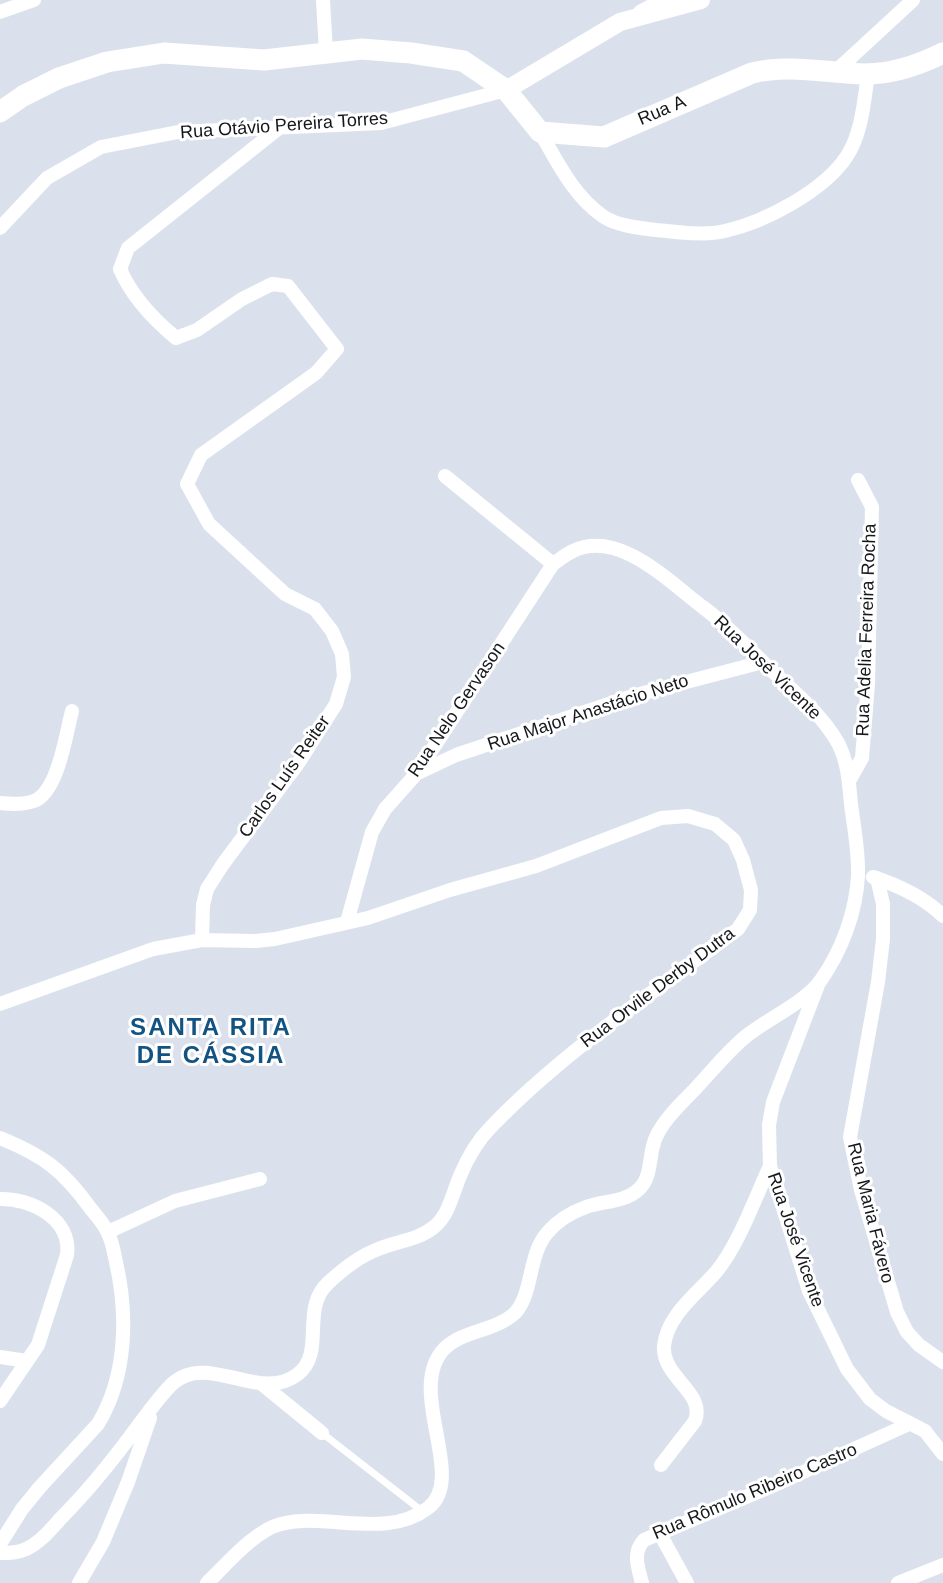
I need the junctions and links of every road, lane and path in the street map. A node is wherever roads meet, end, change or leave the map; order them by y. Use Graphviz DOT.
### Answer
graph roads {
  1 [pos="34,0"];
  2 [pos="323,0"];
  3 [pos="662,0"];
  4 [pos="701,0"];
  5 [pos="913,0"];
  6 [pos="0,12"];
  7 [pos="620,22"];
  8 [pos="327,52"];
  9 [pos="943,53"];
  10 [pos="835,72"];
  11 [pos="868,74"];
  12 [pos="506,90"];
  13 [pos="0,111"];
  14 [pos="279,128"];
  15 [pos="540,132"];
  16 [pos="0,229"];
  17 [pos="445,476"];
  18 [pos="858,480"];
  19 [pos="574,550"];
  20 [pos="553,564"];
  21 [pos="763,662"];
  22 [pos="72,711"];
  23 [pos="417,773"];
  24 [pos="849,780"];
  25 [pos="0,803"];
  26 [pos="858,873"];
  27 [pos="877,878"];
  28 [pos="943,916"];
  29 [pos="347,922"];
  30 [pos="202,940"];
  31 [pos="819,983"];
  32 [pos="0,1004"];
  33 [pos="0,1138"];
  34 [pos="770,1166"];
  35 [pos="260,1179"];
  36 [pos="0,1199"];
  37 [pos="108,1232"];
  38 [pos="0,1357"];
  39 [pos="27,1360"];
  40 [pos="943,1362"];
  41 [pos="262,1384"];
  42 [pos="0,1401"];
  43 [pos="155,1403"];
  44 [pos="909,1424"];
  45 [pos="322,1433"];
  46 [pos="943,1454"];
  47 [pos="661,1465"];
  48 [pos="422,1511"];
  49 [pos="659,1532"];
  50 [pos="0,1544"];
  51 [pos="0,1553"];
  52 [pos="943,1565"];
  53 [pos="79,1583"];
  54 [pos="207,1583"];
  55 [pos="642,1583"];
  56 [pos="687,1583"];
  57 [pos="898,1583"];
  1 -- 6 [label="street"];
  2 -- 8 [label="street"];
  3 -- 7 [label="street"];
  4 -- 7 [label="street, Rua Otávio Pereira Torres"];
  5 -- 10 [label="street"];
  7 -- 12 [label="street, Rua Otávio Pereira Torres"];
  8 -- 12 [label="main road"];
  8 -- 13 [label="main road"];
  9 -- 11 [label="main road, Rua A"];
  10 -- 11 [label="main road, Rua A"];
  10 -- 15 [label="main road, Rua A"];
  11 -- 15 [label="street"];
  12 -- 14 [label="street, Rua Otávio Pereira Torres"];
  12 -- 15 [label="main road"];
  14 -- 16 [label="street, Rua Otávio Pereira Torres"];
  14 -- 30 [label="street, Carlos Luís Reiter"];
  17 -- 20 [label="street"];
  18 -- 24 [label="street, Rua Adelia Ferreira Rocha"];
  19 -- 20 [label="street, Rua Nelo Gervason"];
  19 -- 21 [label="street, Rua José Vicente"];
  20 -- 23 [label="street, Rua Nelo Gervason"];
  21 -- 23 [label="street, Rua Major Anastácio Neto"];
  21 -- 24 [label="street, Rua José Vicente"];
  22 -- 25 [label="street"];
  23 -- 29 [label="street, Rua Nelo Gervason"];
  24 -- 26 [label="street, Rua José Vicente"];
  26 -- 27 [label="street"];
  26 -- 31 [label="street, Rua José Vicente"];
  27 -- 28 [label="street"];
  27 -- 40 [label="street, Rua Maria Fávero"];
  29 -- 30 [label="street, Rua Orvile Derby Dutra"];
  29 -- 41 [label="street, Rua Orvile Derby Dutra"];
  30 -- 32 [label="street, Rua Orvile Derby Dutra"];
  31 -- 34 [label="street, Rua José Vicente"];
  31 -- 48 [label="street"];
  33 -- 37 [label="street"];
  34 -- 44 [label="street, Rua José Vicente"];
  34 -- 47 [label="street"];
  35 -- 37 [label="street"];
  36 -- 39 [label="street"];
  37 -- 50 [label="street"];
  38 -- 39 [label="street"];
  39 -- 42 [label="street"];
  41 -- 43 [label="street, Rua Orvile Derby Dutra"];
  41 -- 45 [label="street"];
  43 -- 51 [label="street, Rua Orvile Derby Dutra"];
  43 -- 53 [label="street, Rua Orvile Derby Dutra"];
  44 -- 46 [label="street, Rua José Vicente"];
  44 -- 49 [label="street, Rua Rômulo Ribeiro Castro"];
  45 -- 48 [label="lane"];
  48 -- 54 [label="street"];
  49 -- 55 [label="street, Rua Rômulo Ribeiro Castro"];
  49 -- 56 [label="street"];
  52 -- 57 [label="street"];
}
